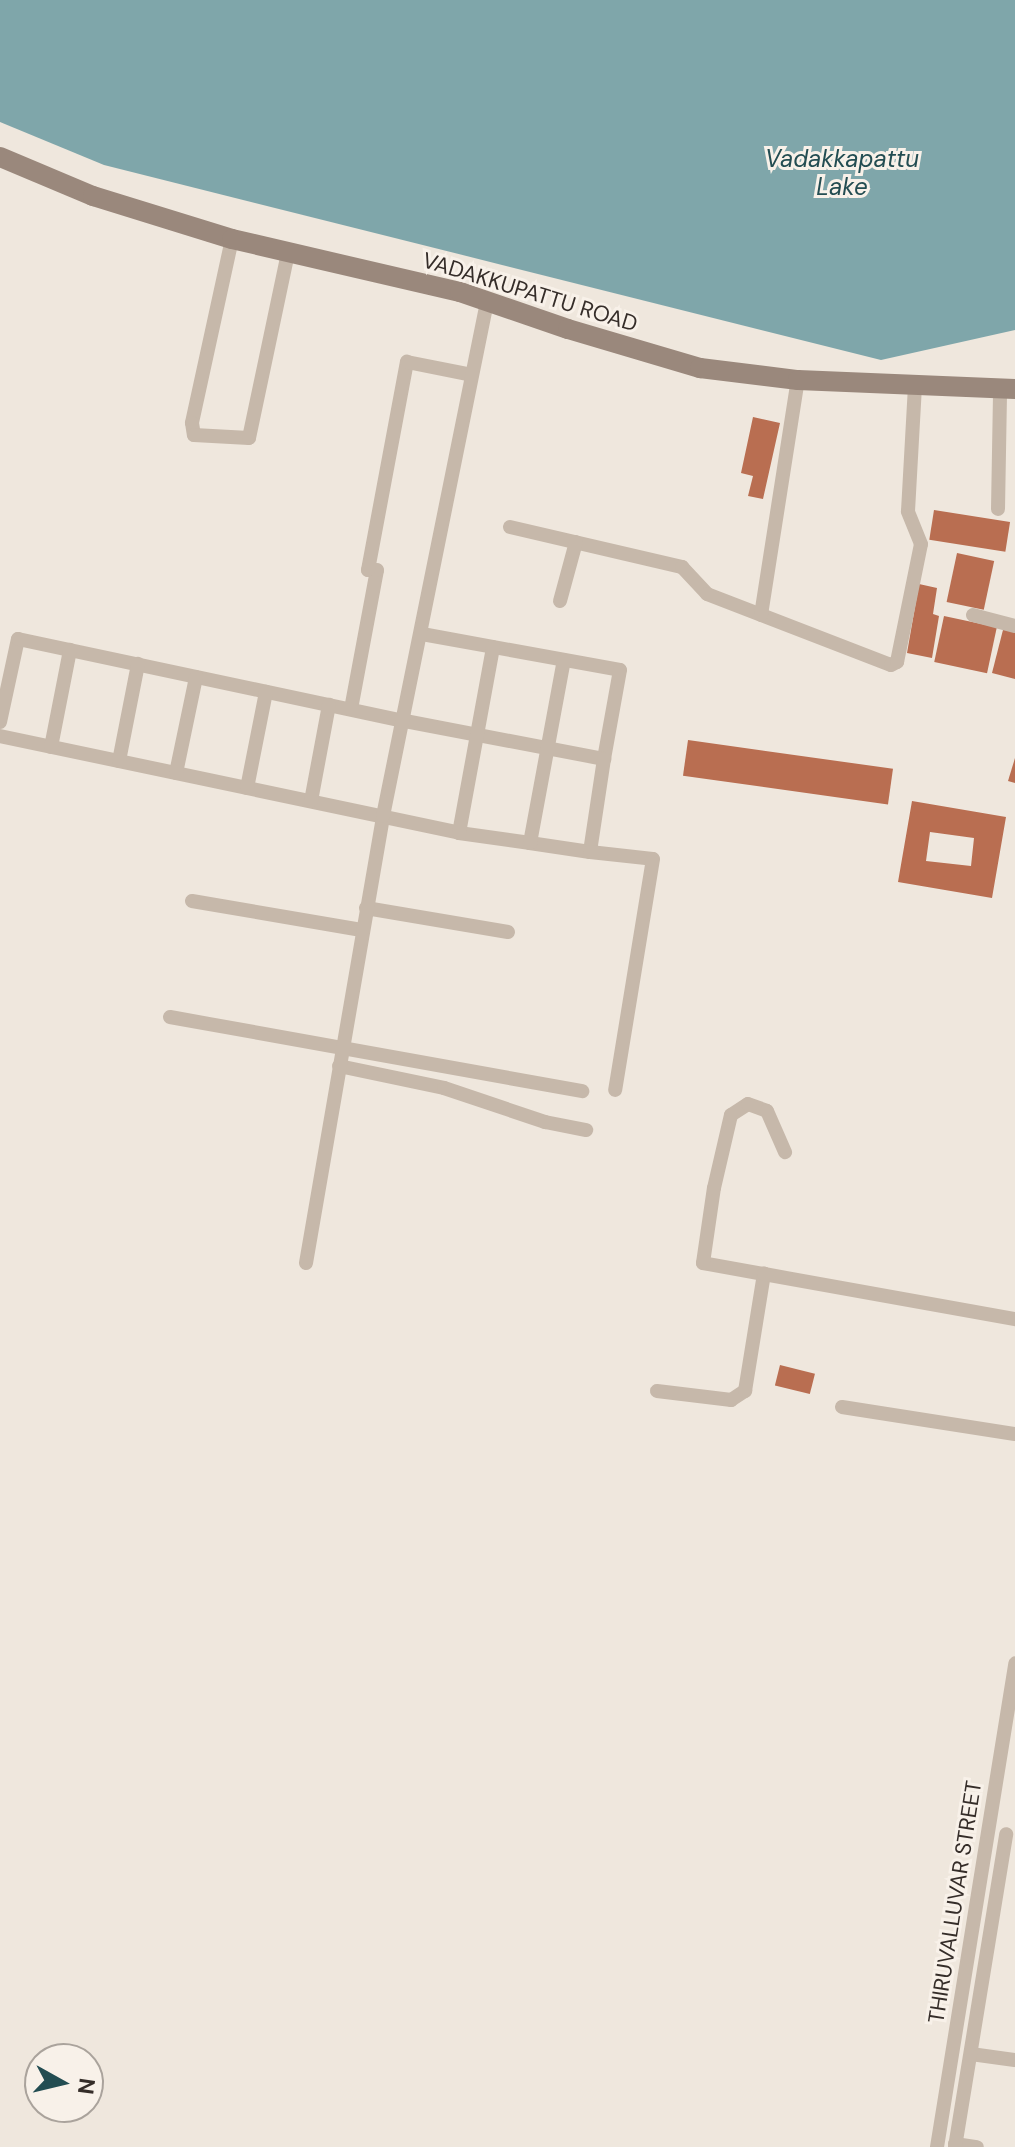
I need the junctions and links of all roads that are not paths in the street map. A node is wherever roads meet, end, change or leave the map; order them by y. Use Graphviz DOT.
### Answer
graph roads {
  1 [pos="0,157"];
  2 [pos="232,239"];
  3 [pos="288,253"];
  4 [pos="487,302"];
  5 [pos="472,375"];
  6 [pos="798,380"];
  7 [pos="915,387"];
  8 [pos="1008,390"];
  9 [pos="998,509"];
  10 [pos="510,527"];
  11 [pos="576,542"];
  12 [pos="560,601"];
  13 [pos="761,615"];
  14 [pos="973,615"];
  15 [pos="1015,626"];
  16 [pos="422,634"];
  17 [pos="493,647"];
  18 [pos="70,650"];
  19 [pos="564,660"];
  20 [pos="138,664"];
  21 [pos="196,677"];
  22 [pos="266,692"];
  23 [pos="329,705"];
  24 [pos="351,709"];
  25 [pos="405,721"];
  26 [pos="0,722"];
  27 [pos="478,735"];
  28 [pos="0,736"];
  29 [pos="51,747"];
  30 [pos="548,749"];
  31 [pos="604,759"];
  32 [pos="119,761"];
  33 [pos="176,773"];
  34 [pos="247,788"];
  35 [pos="311,801"];
  36 [pos="383,816"];
  37 [pos="459,833"];
  38 [pos="530,843"];
  39 [pos="590,852"];
  40 [pos="192,901"];
  41 [pos="366,908"];
  42 [pos="362,930"];
  43 [pos="508,932"];
  44 [pos="170,1017"];
  45 [pos="342,1049"];
  46 [pos="339,1066"];
  47 [pos="615,1090"];
  48 [pos="582,1091"];
  49 [pos="586,1130"];
  50 [pos="785,1152"];
  51 [pos="306,1263"];
  52 [pos="764,1274"];
  53 [pos="1015,1319"];
  54 [pos="657,1391"];
  55 [pos="842,1407"];
  56 [pos="1015,1434"];
  57 [pos="1015,1663"];
  58 [pos="989,1830"];
  59 [pos="1010,1835"];
  60 [pos="971,2054"];
  61 [pos="1015,2060"];
  62 [pos="955,2146"];
  63 [pos="937,2147"];
  64 [pos="977,2147"];
  1 -- 2 [label="street, VADAKKUPATTU ROAD"];
  2 -- 3 [label="street, VADAKKUPATTU ROAD"];
  2 -- 3 [label="street"];
  3 -- 4 [label="street, VADAKKUPATTU ROAD"];
  4 -- 5 [label="street"];
  4 -- 6 [label="street, VADAKKUPATTU ROAD"];
  5 -- 16 [label="street"];
  5 -- 24 [label="street"];
  6 -- 7 [label="street, VADAKKUPATTU ROAD"];
  6 -- 13 [label="street"];
  7 -- 8 [label="street, VADAKKUPATTU ROAD"];
  7 -- 13 [label="street"];
  8 -- 9 [label="street"];
  10 -- 11 [label="street"];
  11 -- 12 [label="street"];
  11 -- 13 [label="street"];
  14 -- 15 [label="street"];
  16 -- 17 [label="street"];
  16 -- 25 [label="street"];
  17 -- 19 [label="street"];
  17 -- 27 [label="street"];
  18 -- 20 [label="street"];
  18 -- 26 [label="street"];
  18 -- 29 [label="street"];
  19 -- 30 [label="street"];
  19 -- 31 [label="street"];
  20 -- 21 [label="street"];
  20 -- 32 [label="street"];
  21 -- 22 [label="street"];
  21 -- 33 [label="street"];
  22 -- 23 [label="street"];
  22 -- 34 [label="street"];
  23 -- 24 [label="street"];
  23 -- 35 [label="street"];
  24 -- 25 [label="street"];
  25 -- 27 [label="street"];
  25 -- 36 [label="street"];
  27 -- 30 [label="street"];
  27 -- 37 [label="street"];
  28 -- 29 [label="street"];
  29 -- 32 [label="street"];
  30 -- 31 [label="street"];
  30 -- 38 [label="street"];
  31 -- 39 [label="street"];
  32 -- 33 [label="street"];
  33 -- 34 [label="street"];
  34 -- 35 [label="street"];
  35 -- 36 [label="street"];
  36 -- 37 [label="street"];
  36 -- 41 [label="street"];
  37 -- 38 [label="street"];
  38 -- 39 [label="street"];
  39 -- 47 [label="street"];
  40 -- 42 [label="street"];
  41 -- 42 [label="street"];
  41 -- 43 [label="street"];
  42 -- 45 [label="street"];
  44 -- 45 [label="street"];
  45 -- 46 [label="street"];
  45 -- 48 [label="street"];
  46 -- 49 [label="street"];
  46 -- 51 [label="street"];
  50 -- 52 [label="street"];
  52 -- 53 [label="street"];
  52 -- 54 [label="street"];
  55 -- 56 [label="street"];
  57 -- 58 [label="street, THIRUVALLUVAR STREET"];
  58 -- 59 [label="street"];
  58 -- 63 [label="street, THIRUVALLUVAR STREET"];
  59 -- 60 [label="street"];
  60 -- 61 [label="street"];
  60 -- 62 [label="street"];
  62 -- 64 [label="street"];
}
